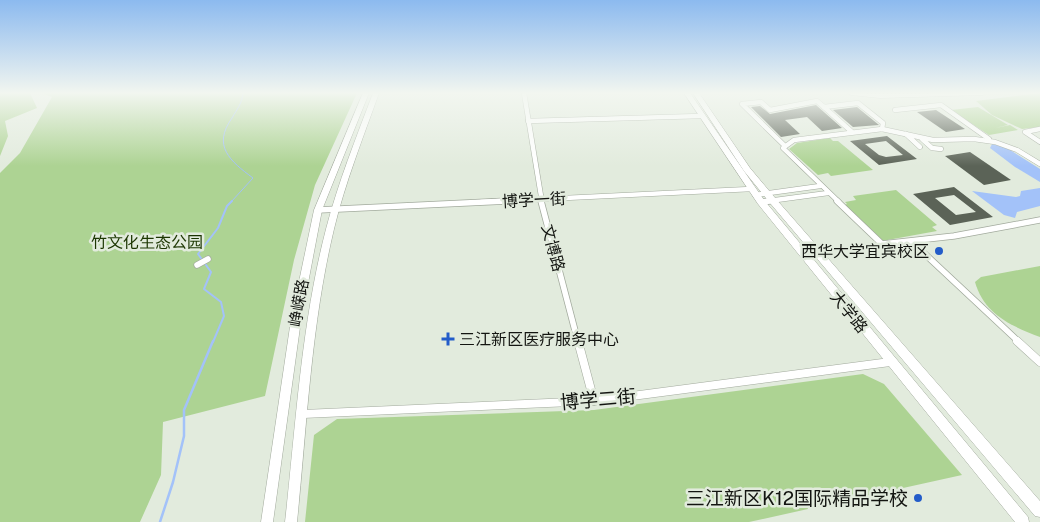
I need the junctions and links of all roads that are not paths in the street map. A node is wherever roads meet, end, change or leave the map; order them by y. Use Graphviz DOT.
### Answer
graph roads {
  1 [pos="356,117"];
  2 [pos="368,117"];
  3 [pos="527,117"];
  4 [pos="653,117"];
  5 [pos="701,117"];
  6 [pos="712,117"];
  7 [pos="756,117"];
  8 [pos="836,117"];
  9 [pos="875,117"];
  10 [pos="958,117"];
  11 [pos="528,121"];
  12 [pos="882,129"];
  13 [pos="1040,129"];
  14 [pos="852,132"];
  15 [pos="906,134"];
  16 [pos="922,138"];
  17 [pos="992,141"];
  18 [pos="1040,142"];
  19 [pos="785,146"];
  20 [pos="920,147"];
  21 [pos="941,149"];
  22 [pos="1029,156"];
  23 [pos="1040,156"];
  24 [pos="1040,164"];
  25 [pos="820,186"];
  26 [pos="828,193"];
  27 [pos="756,196"];
  28 [pos="770,197"];
  29 [pos="540,200"];
  30 [pos="318,210"];
  31 [pos="337,210"];
  32 [pos="1037,221"];
  33 [pos="1040,225"];
  34 [pos="912,242"];
  35 [pos="208,259"];
  36 [pos="197,265"];
  37 [pos="890,362"];
  38 [pos="1040,362"];
  39 [pos="594,401"];
  40 [pos="303,414"];
  41 [pos="1040,511"];
  42 [pos="267,522"];
  43 [pos="291,522"];
  44 [pos="1024,522"];
  1 -- 30 [label="main road, 峥嵘路"];
  2 -- 31 [label="main road, 峥嵘路"];
  3 -- 11 [label="street, 文博路"];
  4 -- 11 [label="street"];
  5 -- 27 [label="main road, 大学路"];
  6 -- 28 [label="main road, 大学路"];
  7 -- 19 [label="street"];
  8 -- 14 [label="street"];
  9 -- 12 [label="street"];
  10 -- 17 [label="street"];
  11 -- 29 [label="street, 文博路"];
  12 -- 14 [label="street"];
  12 -- 15 [label="street"];
  13 -- 18 [label="street"];
  14 -- 19 [label="street"];
  15 -- 16 [label="street"];
  15 -- 20 [label="street"];
  16 -- 17 [label="street"];
  16 -- 21 [label="street"];
  17 -- 22 [label="street"];
  19 -- 25 [label="street"];
  22 -- 23 [label="street"];
  22 -- 24 [label="street"];
  25 -- 26 [label="street"];
  25 -- 28 [label="street"];
  26 -- 28 [label="street"];
  26 -- 34 [label="street"];
  27 -- 28 [label="street"];
  27 -- 28 [label="street"];
  27 -- 29 [label="street, 博学一街"];
  27 -- 37 [label="main road, 大学路"];
  28 -- 41 [label="main road, 大学路"];
  29 -- 31 [label="street, 博学一街"];
  29 -- 39 [label="street, 文博路"];
  30 -- 31 [label="street, 博学一街"];
  30 -- 42 [label="main road, 峥嵘路"];
  31 -- 40 [label="main road, 峥嵘路"];
  32 -- 33 [label="street"];
  32 -- 34 [label="street"];
  34 -- 38 [label="street"];
  35 -- 36 [label="street"];
  37 -- 39 [label="street, 博学二街"];
  37 -- 44 [label="main road, 大学路"];
  39 -- 40 [label="street, 博学二街"];
  40 -- 43 [label="main road, 峥嵘路"];
}
